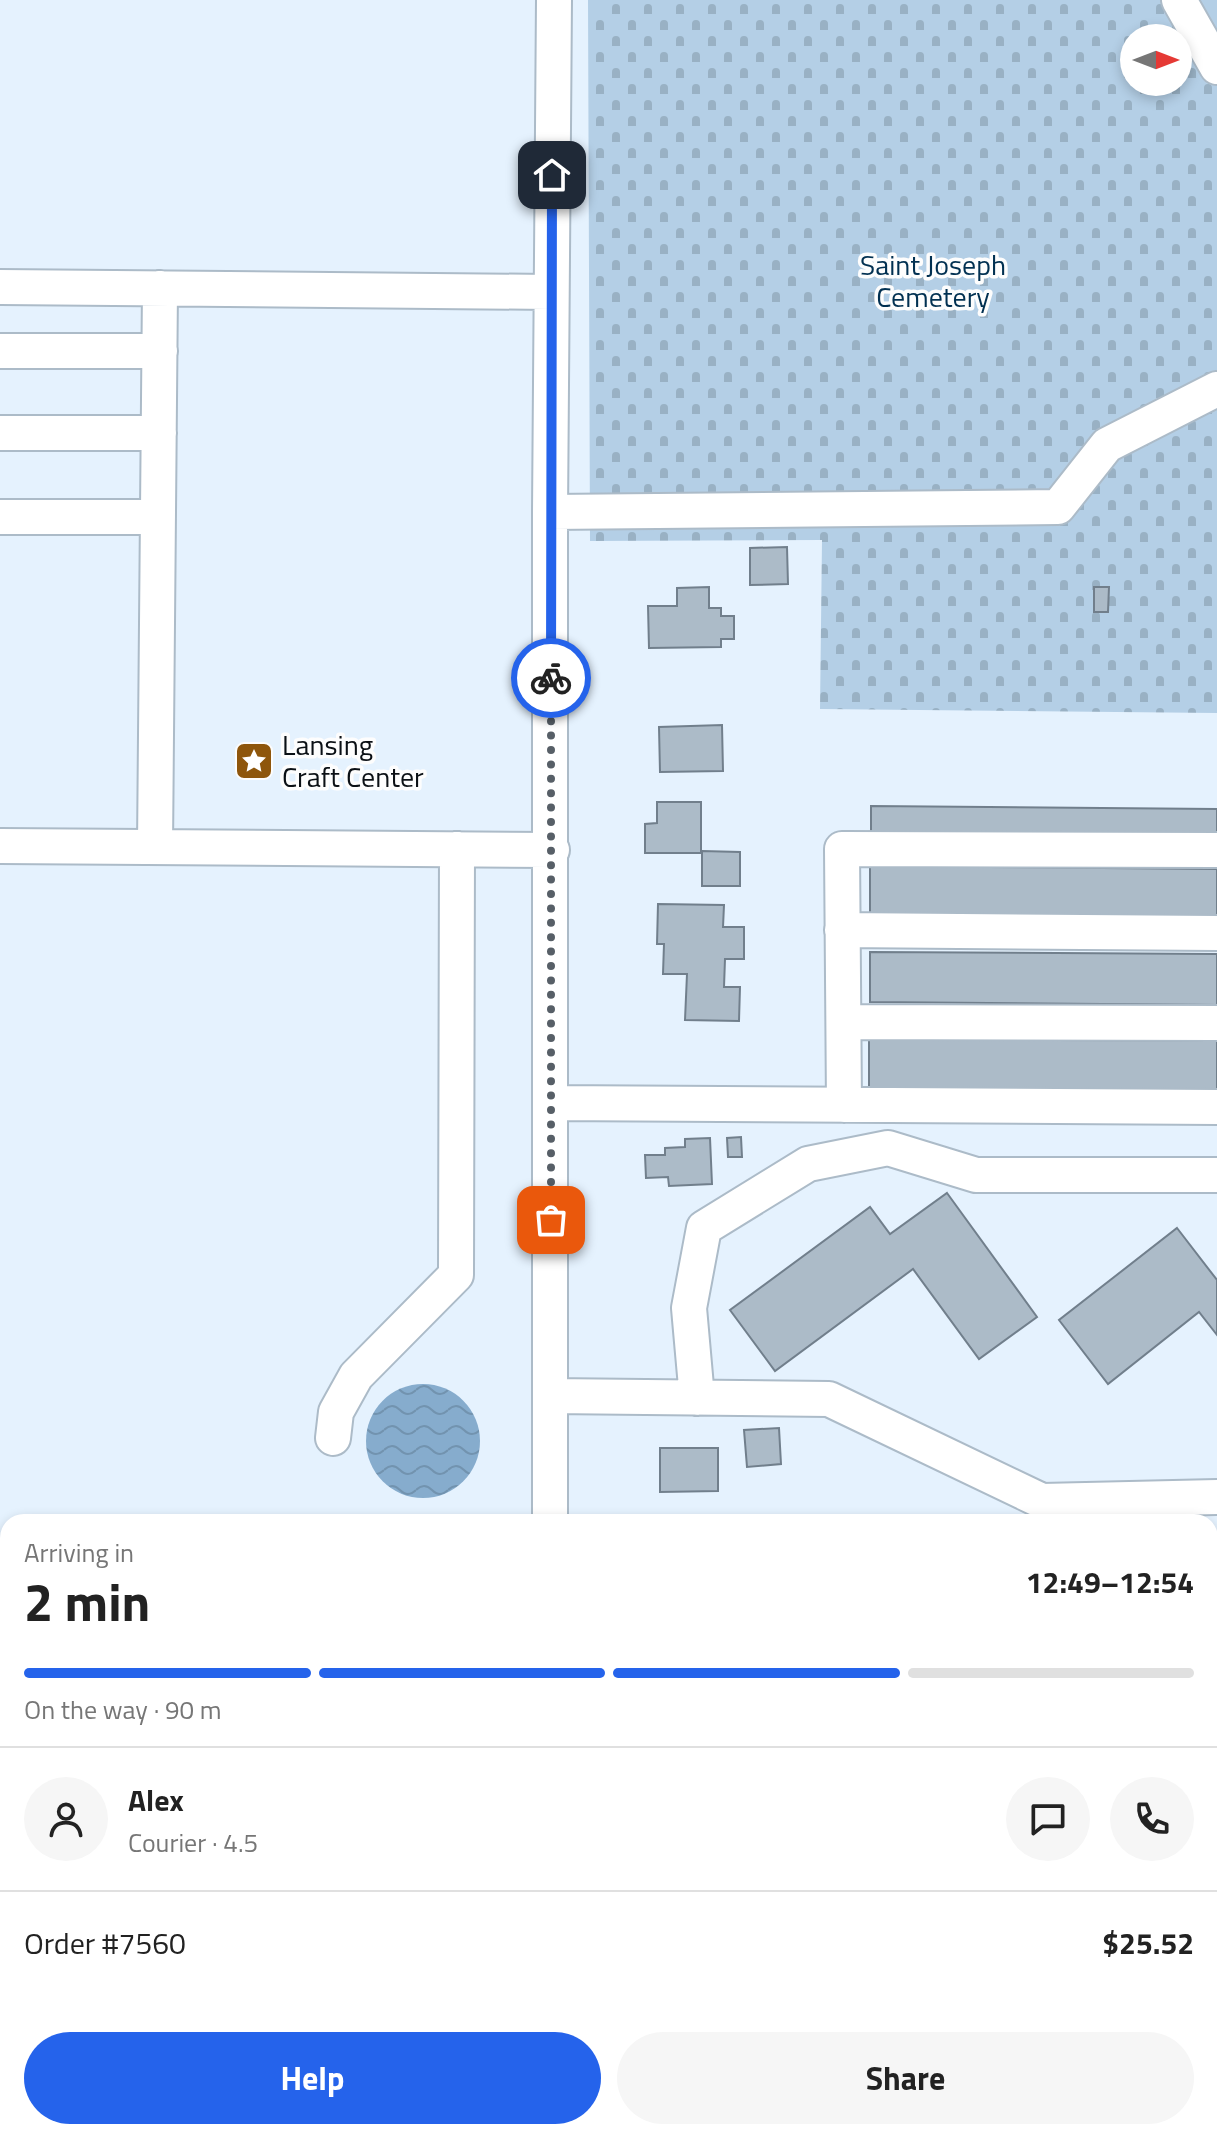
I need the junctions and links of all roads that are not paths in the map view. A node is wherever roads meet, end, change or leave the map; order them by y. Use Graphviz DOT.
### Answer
graph roads {
  1 [pos="554,0"];
  2 [pos="1179,0"];
  3 [pos="1217,67"];
  4 [pos="0,287"];
  5 [pos="160,288"];
  6 [pos="550,292"];
  7 [pos="0,351"];
  8 [pos="160,351"];
  9 [pos="1217,389"];
  10 [pos="0,433"];
  11 [pos="159,433"];
  12 [pos="550,512"];
  13 [pos="0,517"];
  14 [pos="158,517"];
  15 [pos="0,846"];
  16 [pos="155,847"];
  17 [pos="457,849"];
  18 [pos="552,850"];
  19 [pos="1217,850"];
  20 [pos="842,930"];
  21 [pos="1217,933"];
  22 [pos="844,1022"];
  23 [pos="1217,1023"];
  24 [pos="551,1103"];
  25 [pos="844,1105"];
  26 [pos="1217,1107"];
  27 [pos="1217,1175"];
  28 [pos="551,1396"];
  29 [pos="697,1398"];
  30 [pos="333,1438"];
  31 [pos="1217,1497"];
  32 [pos="550,1514"];
  1 -- 6 [label="street"];
  2 -- 3 [label="street"];
  4 -- 5 [label="street"];
  5 -- 6 [label="street"];
  5 -- 8 [label="street"];
  6 -- 12 [label="street"];
  7 -- 8 [label="street"];
  8 -- 11 [label="street"];
  9 -- 12 [label="street"];
  10 -- 11 [label="street"];
  11 -- 14 [label="street"];
  12 -- 18 [label="street"];
  13 -- 14 [label="street"];
  14 -- 16 [label="street"];
  15 -- 16 [label="street"];
  16 -- 17 [label="street"];
  17 -- 18 [label="street"];
  17 -- 30 [label="street"];
  18 -- 24 [label="street"];
  19 -- 20 [label="street"];
  20 -- 21 [label="street"];
  20 -- 22 [label="street"];
  22 -- 23 [label="street"];
  22 -- 25 [label="street"];
  24 -- 25 [label="street"];
  24 -- 28 [label="street"];
  25 -- 26 [label="street"];
  27 -- 29 [label="street"];
  28 -- 29 [label="street"];
  28 -- 32 [label="street"];
  29 -- 31 [label="street"];
}
